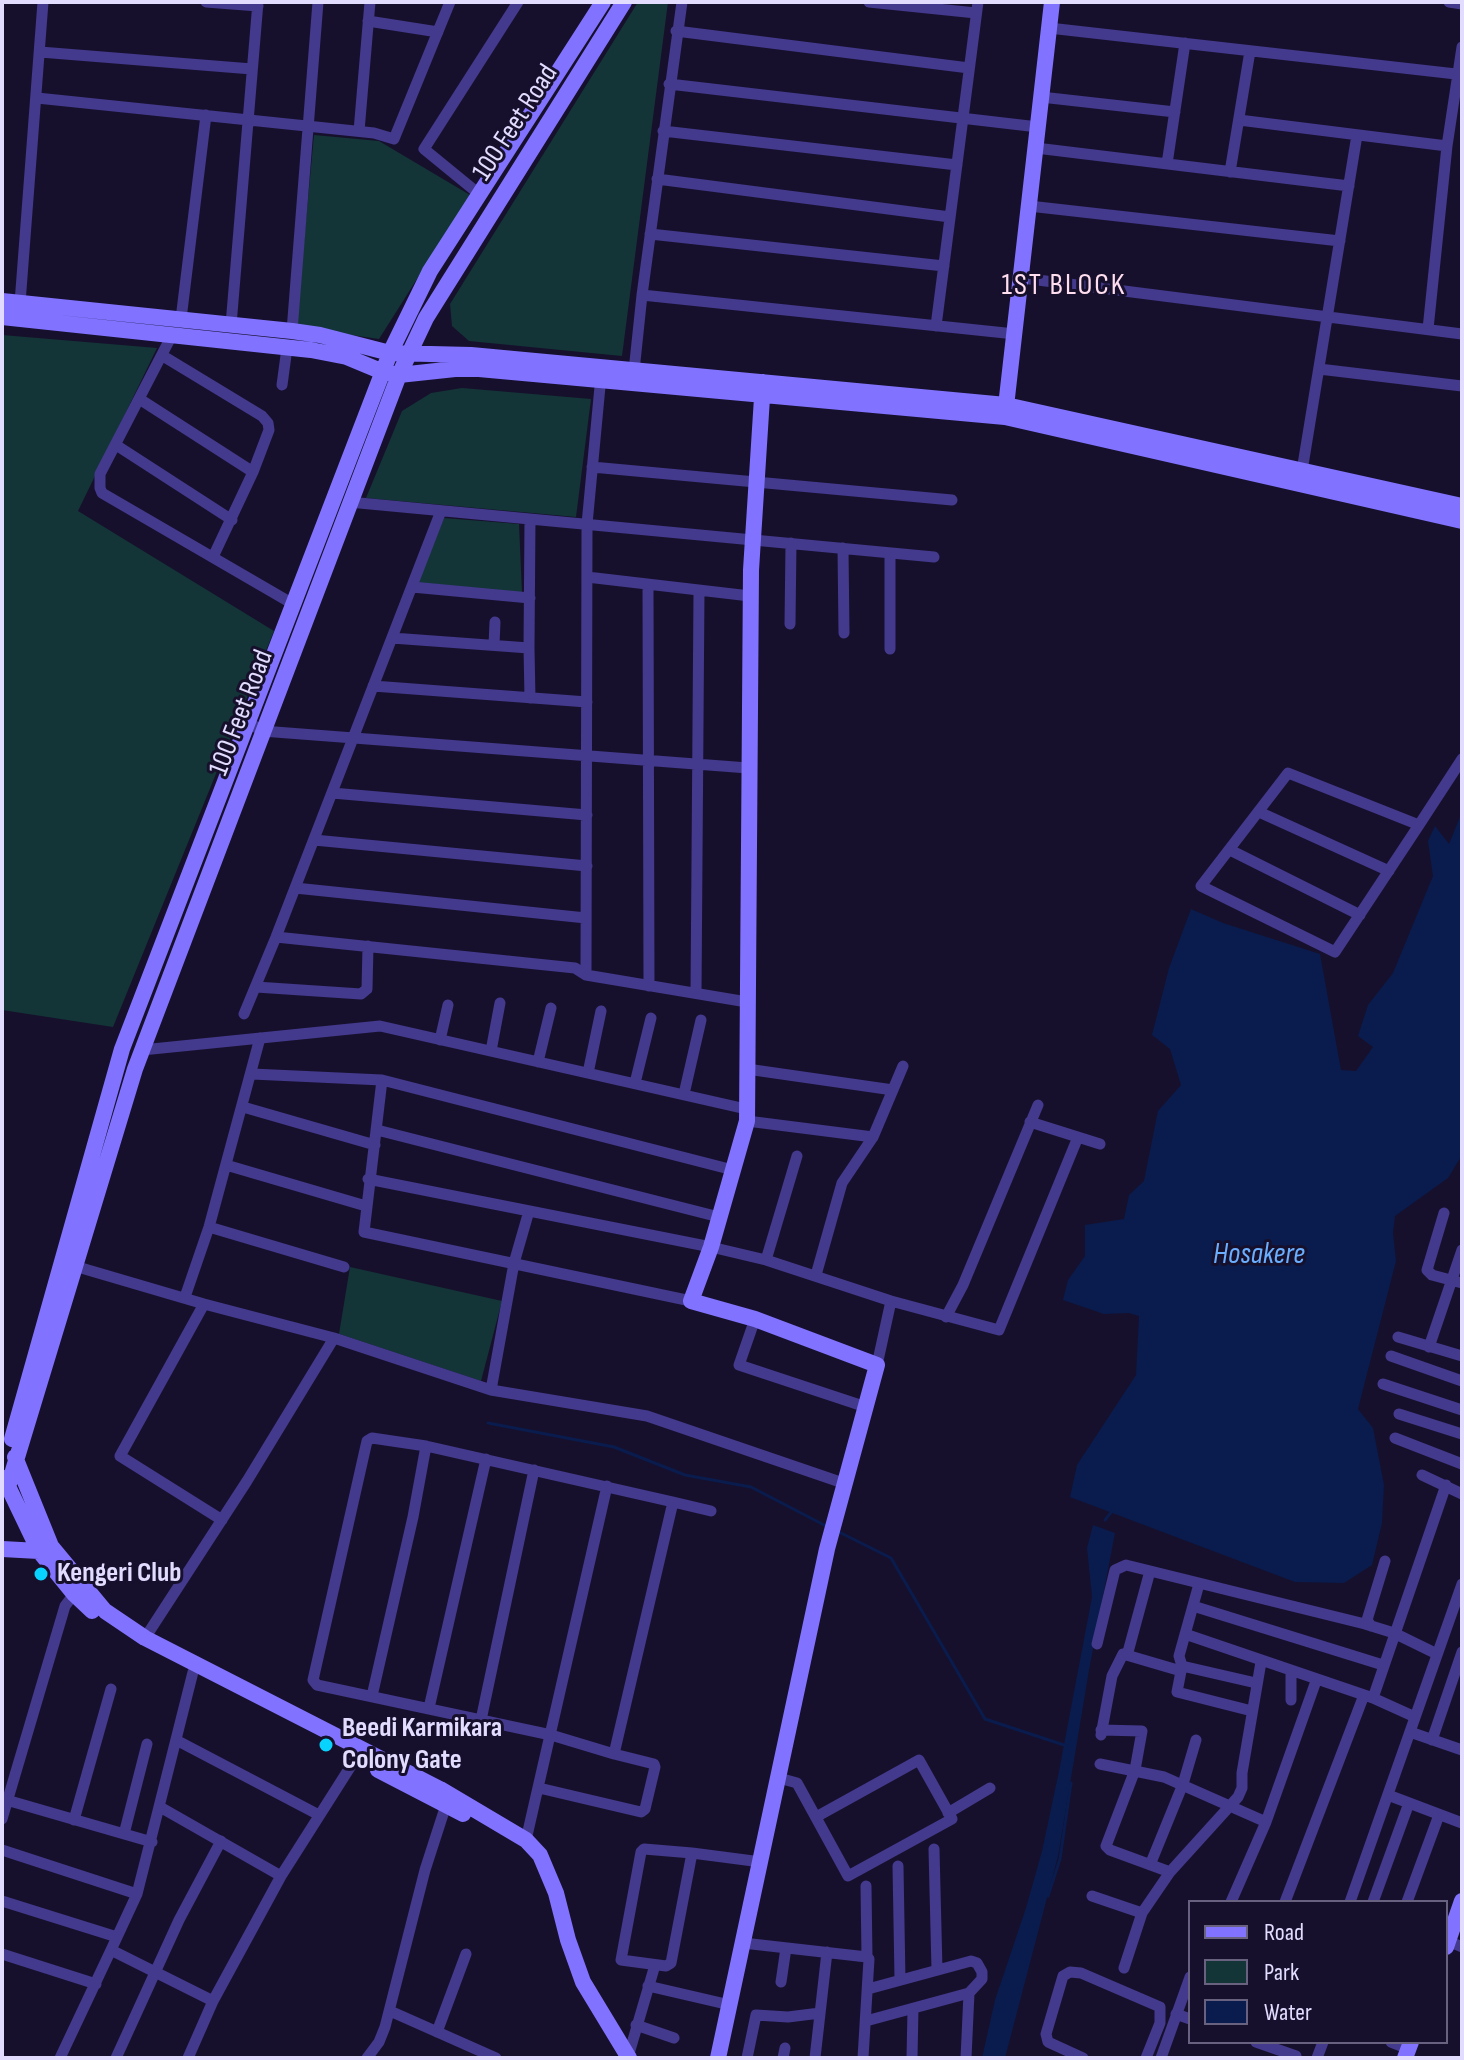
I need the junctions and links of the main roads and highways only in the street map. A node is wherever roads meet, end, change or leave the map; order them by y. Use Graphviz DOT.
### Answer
graph roads {
  1 [pos="603,2"];
  2 [pos="624,2"];
  3 [pos="1052,2"];
  4 [pos="2,301"];
  5 [pos="2,317"];
  6 [pos="290,339"];
  7 [pos="410,352"];
  8 [pos="390,353"];
  9 [pos="391,373"];
  10 [pos="601,374"];
  11 [pos="762,388"];
  12 [pos="1005,411"];
  13 [pos="1301,478"];
  14 [pos="1462,506"];
  15 [pos="1462,521"];
  16 [pos="255,727"];
  17 [pos="68,1264"];
  18 [pos="9,1447"];
  19 [pos="4,1478"];
  20 [pos="45,1548"];
  21 [pos="2,1549"];
  22 [pos="358,1754"];
  23 [pos="1462,1901"];
  24 [pos="1452,1945"];
  25 [pos="723,2057"];
  26 [pos="617,2058"];
  27 [pos="628,2058"];
  1 -- 8 [label="main road, 100 Feet Road"];
  2 -- 7 [label="main road, 100 Feet Road"];
  3 -- 12 [label="main road"];
  4 -- 6 [label="main road"];
  5 -- 6 [label="main road"];
  6 -- 8 [label="main road"];
  6 -- 9 [label="main road"];
  7 -- 8 [label="main road"];
  7 -- 9 [label="main road, 100 Feet Road"];
  7 -- 10 [label="main road"];
  8 -- 9 [label="main road, 100 Feet Road"];
  9 -- 10 [label="main road"];
  9 -- 16 [label="main road, 100 Feet Road"];
  9 -- 16 [label="main road, 100 Feet Road"];
  10 -- 11 [label="main road"];
  10 -- 11 [label="main road"];
  11 -- 12 [label="main road"];
  11 -- 25 [label="main road"];
  12 -- 13 [label="main road"];
  13 -- 14 [label="main road"];
  13 -- 15 [label="main road"];
  16 -- 17 [label="main road, 100 Feet Road"];
  16 -- 17 [label="main road, 100 Feet Road"];
  17 -- 18 [label="main road, 100 Feet Road"];
  18 -- 19 [label="main road, 100 Feet Road"];
  18 -- 20 [label="main road"];
  19 -- 20 [label="main road"];
  20 -- 21 [label="main road"];
  20 -- 22 [label="main road"];
  20 -- 22 [label="main road"];
  22 -- 26 [label="main road"];
  22 -- 27 [label="main road"];
  23 -- 24 [label="main road"];
}
